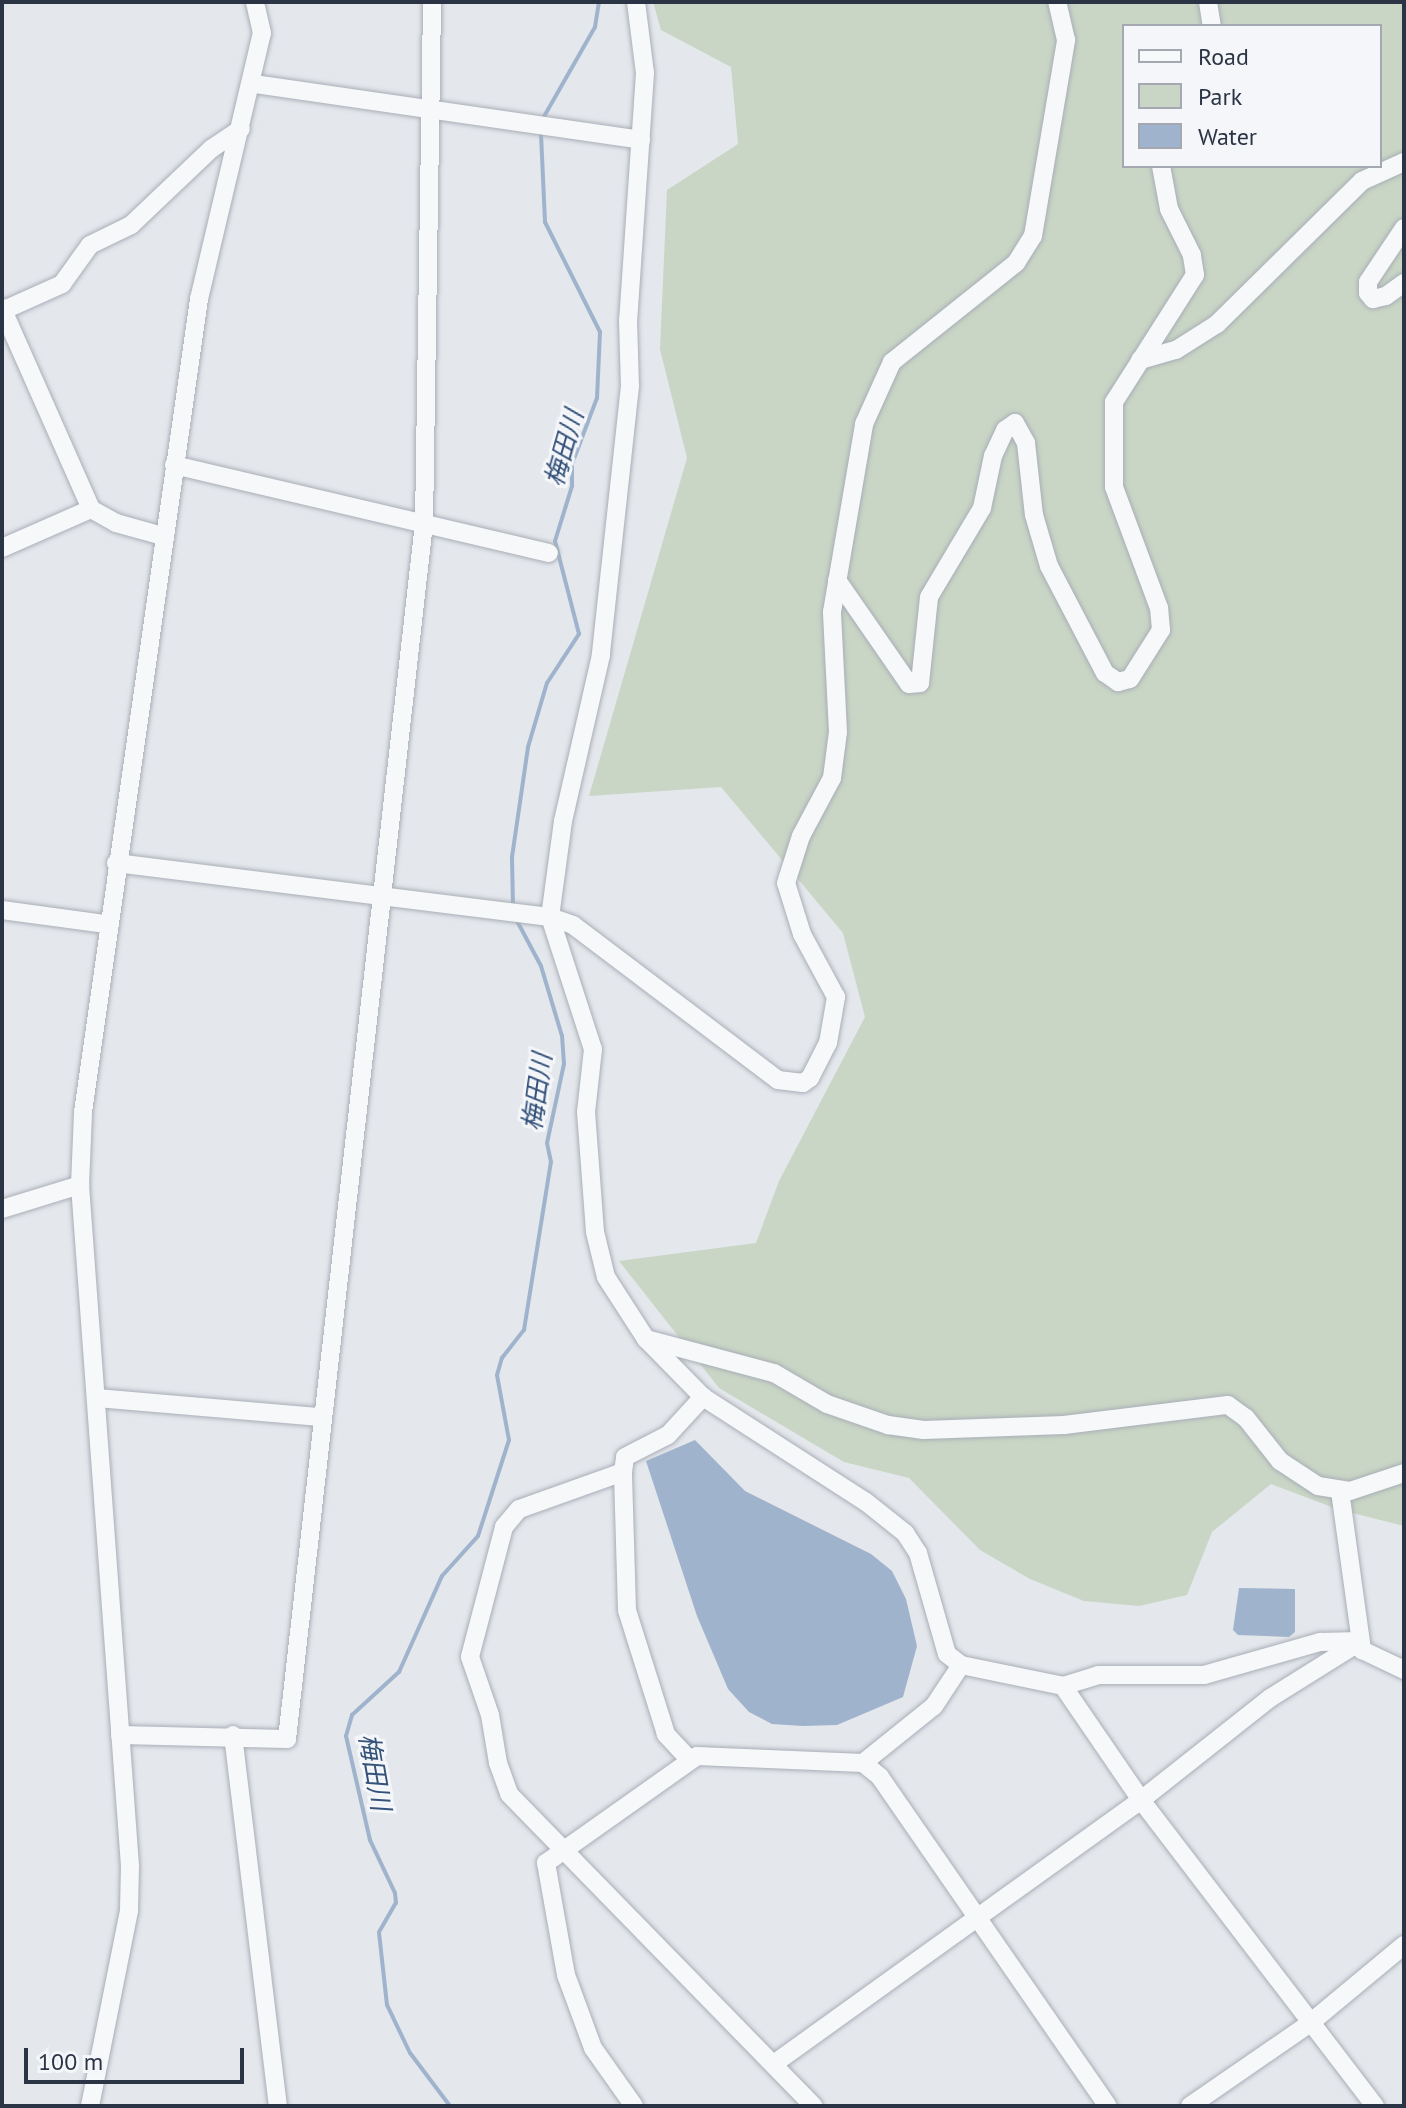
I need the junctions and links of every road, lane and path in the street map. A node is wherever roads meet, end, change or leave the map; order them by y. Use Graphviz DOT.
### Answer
graph roads {
  1 [pos="255,2"];
  2 [pos="432,2"];
  3 [pos="636,2"];
  4 [pos="1057,2"];
  5 [pos="1208,2"];
  6 [pos="1212,24"];
  7 [pos="254,84"];
  8 [pos="433,111"];
  9 [pos="241,129"];
  10 [pos="641,140"];
  11 [pos="1404,162"];
  12 [pos="1161,168"];
  13 [pos="1404,228"];
  14 [pos="1404,283"];
  15 [pos="2,310"];
  16 [pos="1140,360"];
  17 [pos="174,465"];
  18 [pos="91,509"];
  19 [pos="424,524"];
  20 [pos="163,536"];
  21 [pos="2,548"];
  22 [pos="549,553"];
  23 [pos="837,580"];
  24 [pos="116,863"];
  25 [pos="380,897"];
  26 [pos="2,910"];
  27 [pos="550,917"];
  28 [pos="106,924"];
  29 [pos="80,1185"];
  30 [pos="2,1209"];
  31 [pos="646,1339"];
  32 [pos="703,1397"];
  33 [pos="97,1398"];
  34 [pos="320,1417"];
  35 [pos="623,1472"];
  36 [pos="1404,1473"];
  37 [pos="1340,1491"];
  38 [pos="1360,1641"];
  39 [pos="961,1665"];
  40 [pos="1404,1670"];
  41 [pos="1063,1686"];
  42 [pos="120,1735"];
  43 [pos="233,1735"];
  44 [pos="688,1758"];
  45 [pos="863,1763"];
  46 [pos="1141,1800"];
  47 [pos="564,1847"];
  48 [pos="974,1918"];
  49 [pos="1404,1945"];
  50 [pos="1309,2024"];
  51 [pos="775,2063"];
  52 [pos="90,2106"];
  53 [pos="277,2106"];
  54 [pos="634,2106"];
  55 [pos="814,2106"];
  56 [pos="1108,2106"];
  57 [pos="1190,2106"];
  58 [pos="1375,2106"];
  1 -- 7 [label="street"];
  2 -- 8 [label="street"];
  3 -- 10 [label="street"];
  4 -- 23 [label="street"];
  5 -- 6 [label="street"];
  7 -- 8 [label="street"];
  7 -- 9 [label="street"];
  8 -- 10 [label="street"];
  8 -- 19 [label="street"];
  9 -- 15 [label="street"];
  9 -- 17 [label="street"];
  10 -- 27 [label="street"];
  11 -- 16 [label="street"];
  12 -- 16 [label="street"];
  13 -- 14 [label="street"];
  15 -- 18 [label="street"];
  16 -- 23 [label="street"];
  17 -- 19 [label="street"];
  17 -- 20 [label="street"];
  18 -- 20 [label="street"];
  18 -- 21 [label="street"];
  19 -- 22 [label="street"];
  19 -- 25 [label="street"];
  20 -- 24 [label="street"];
  23 -- 27 [label="street"];
  24 -- 25 [label="street"];
  24 -- 28 [label="street"];
  25 -- 27 [label="street"];
  25 -- 34 [label="street"];
  26 -- 28 [label="street"];
  27 -- 31 [label="street"];
  28 -- 29 [label="street"];
  29 -- 30 [label="street"];
  29 -- 33 [label="street"];
  31 -- 32 [label="street"];
  31 -- 37 [label="street"];
  32 -- 35 [label="street"];
  32 -- 39 [label="street"];
  33 -- 34 [label="street"];
  33 -- 42 [label="street"];
  34 -- 43 [label="street"];
  35 -- 44 [label="street"];
  35 -- 47 [label="street"];
  36 -- 37 [label="street"];
  37 -- 38 [label="street"];
  38 -- 40 [label="street"];
  38 -- 41 [label="street"];
  38 -- 46 [label="street"];
  39 -- 41 [label="street"];
  39 -- 45 [label="street"];
  41 -- 46 [label="street"];
  42 -- 43 [label="street"];
  42 -- 52 [label="street"];
  43 -- 53 [label="street"];
  44 -- 45 [label="street"];
  44 -- 47 [label="street"];
  45 -- 48 [label="street"];
  46 -- 48 [label="street"];
  46 -- 50 [label="street"];
  47 -- 51 [label="street"];
  47 -- 54 [label="street"];
  48 -- 51 [label="street"];
  48 -- 56 [label="street"];
  49 -- 50 [label="street"];
  50 -- 57 [label="street"];
  50 -- 58 [label="street"];
  51 -- 55 [label="street"];
}
